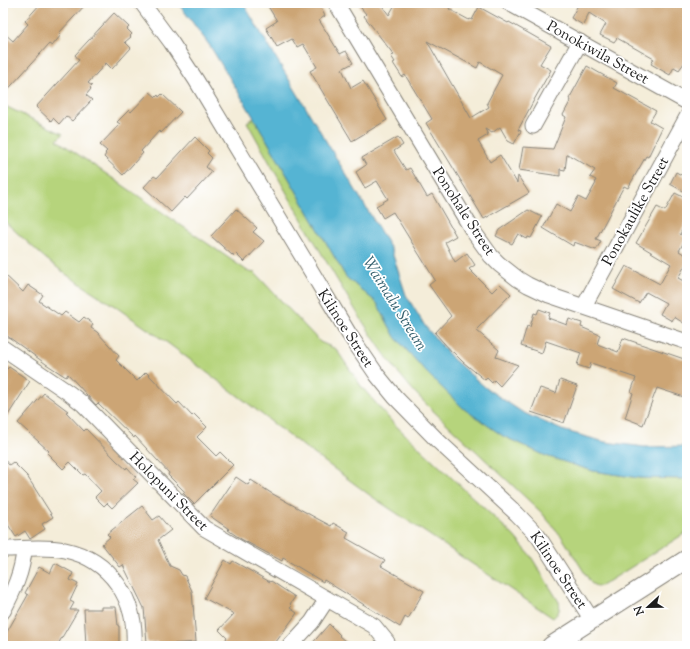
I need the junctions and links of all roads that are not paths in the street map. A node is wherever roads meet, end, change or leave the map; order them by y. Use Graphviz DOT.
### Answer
graph roads {
  1 [pos="142,3"];
  2 [pos="336,3"];
  3 [pos="509,3"];
  4 [pos="580,42"];
  5 [pos="687,102"];
  6 [pos="687,118"];
  7 [pos="533,126"];
  8 [pos="584,306"];
  9 [pos="687,342"];
  10 [pos="3,348"];
  11 [pos="3,549"];
  12 [pos="24,549"];
  13 [pos="687,559"];
  14 [pos="327,599"];
  15 [pos="3,611"];
  16 [pos="592,620"];
  17 [pos="387,642"];
  18 [pos="134,646"];
  19 [pos="290,646"];
  20 [pos="551,646"];
  1 -- 16 [label="street, Kilinoe Street"];
  2 -- 8 [label="street, Ponohale Street"];
  3 -- 4 [label="street, Ponokiwila Street"];
  4 -- 5 [label="street, Ponokiwila Street"];
  4 -- 7 [label="street"];
  6 -- 8 [label="street, Ponokaulike Street"];
  8 -- 9 [label="street, Ponohale Street"];
  10 -- 14 [label="street, Holopuni Street"];
  11 -- 12 [label="street"];
  12 -- 15 [label="street"];
  12 -- 18 [label="street"];
  13 -- 16 [label="street"];
  14 -- 17 [label="street, Holopuni Street"];
  14 -- 19 [label="street"];
  16 -- 20 [label="street"];
}
